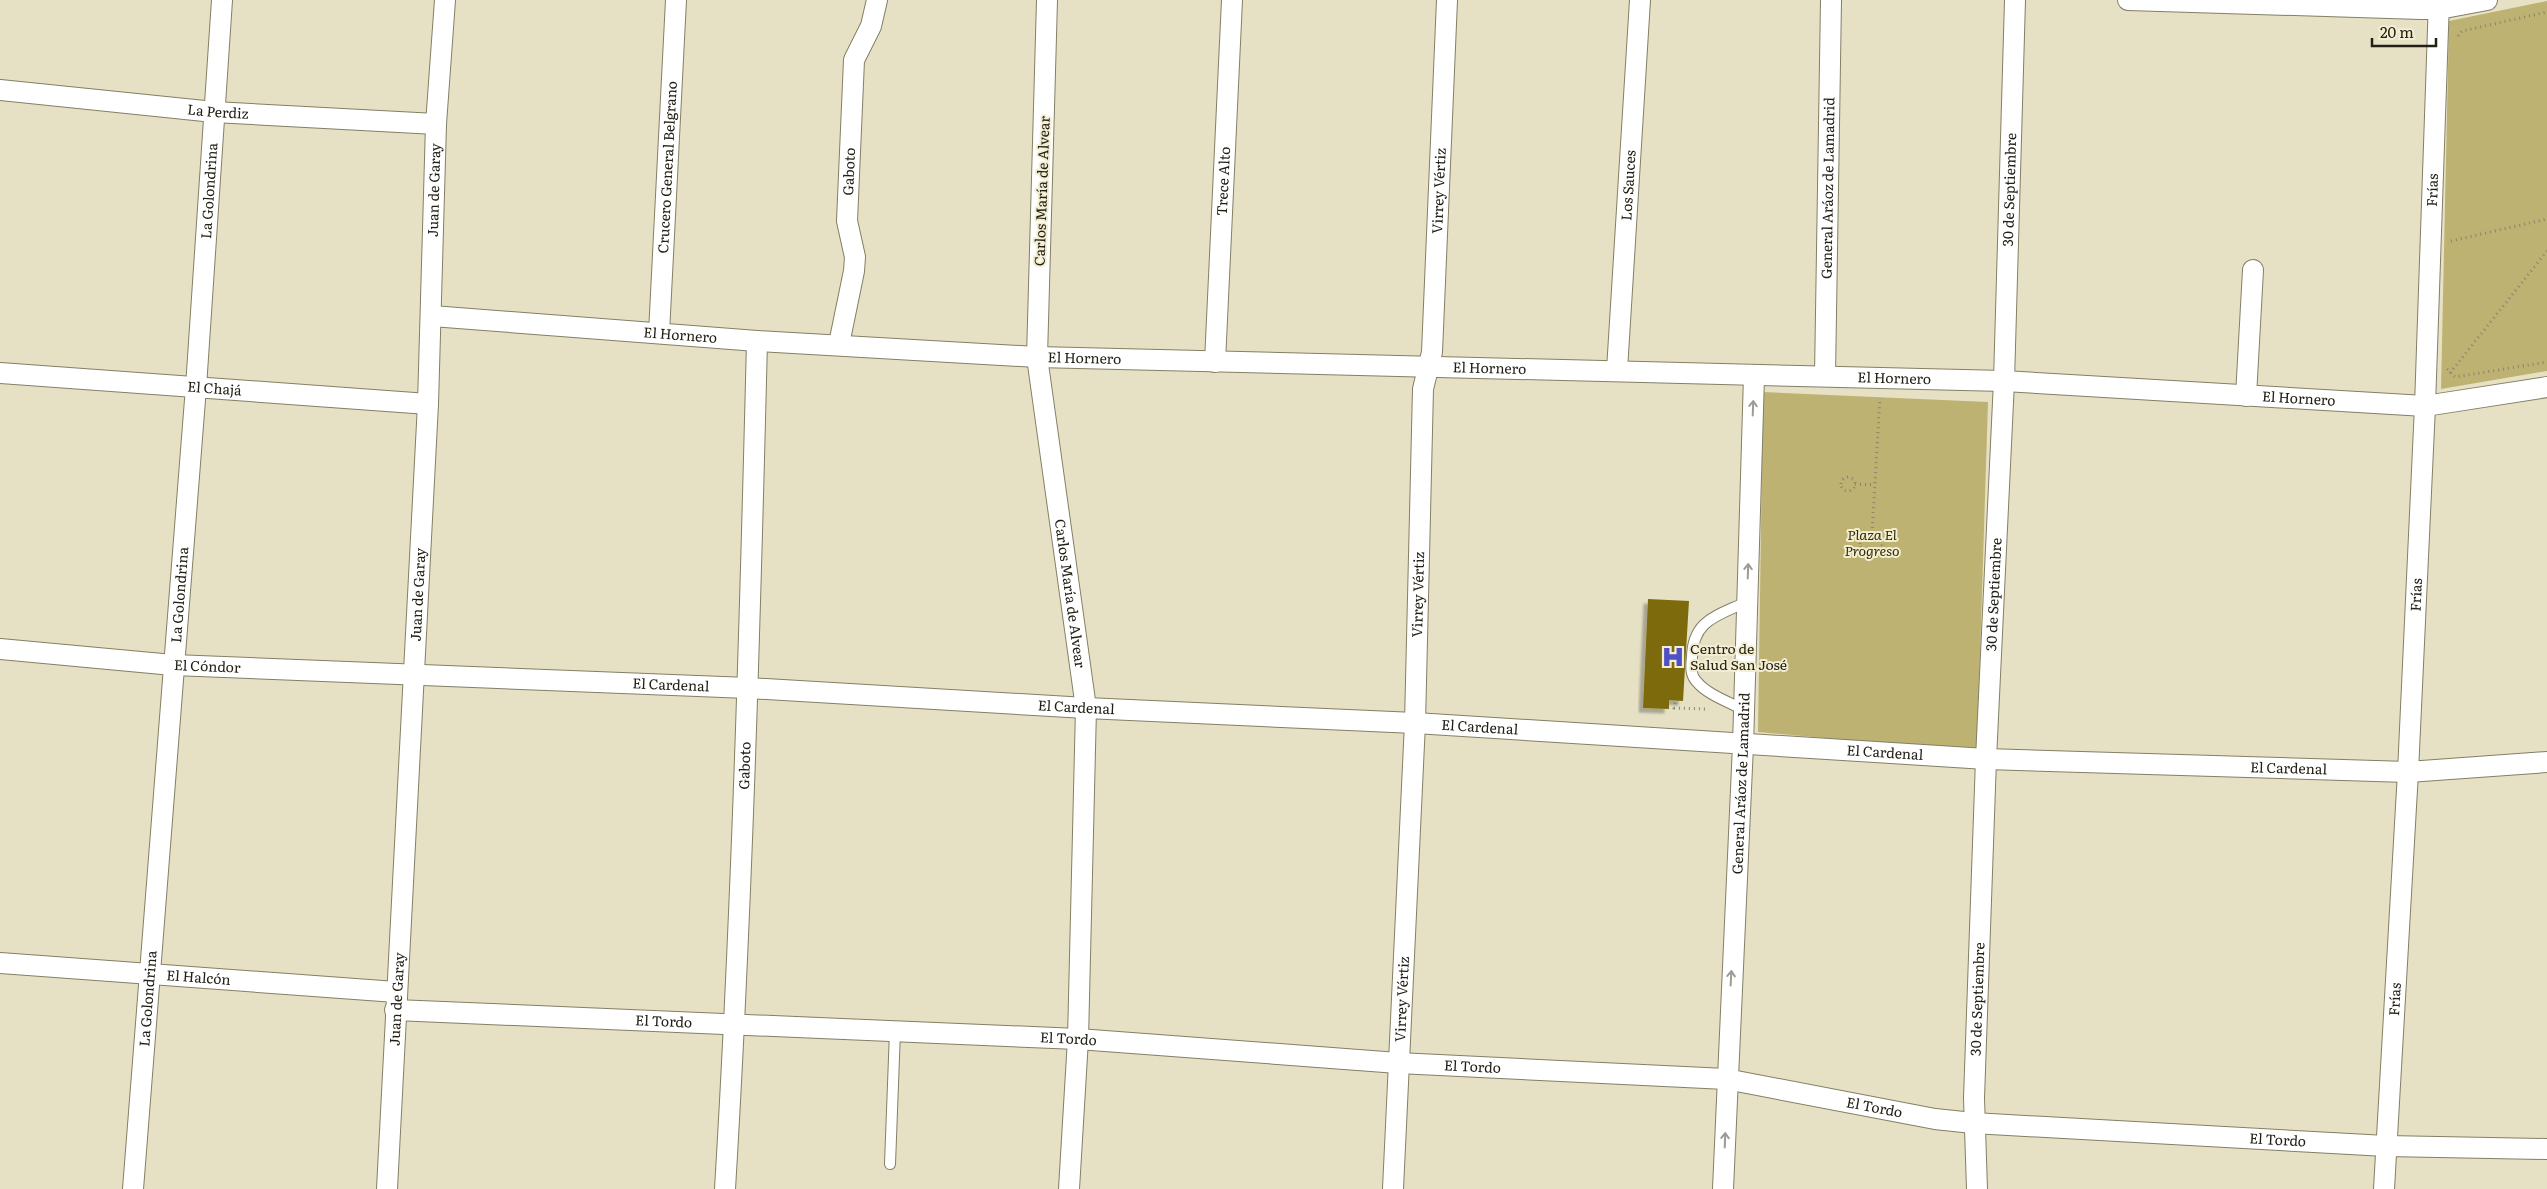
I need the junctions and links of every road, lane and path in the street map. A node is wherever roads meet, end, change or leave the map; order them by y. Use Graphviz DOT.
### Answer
graph roads {
  1 [pos="222,0"];
  2 [pos="445,0"];
  3 [pos="676,0"];
  4 [pos="877,0"];
  5 [pos="1047,0"];
  6 [pos="1232,0"];
  7 [pos="1448,0"];
  8 [pos="1640,0"];
  9 [pos="1831,0"];
  10 [pos="2015,0"];
  11 [pos="2128,0"];
  12 [pos="2487,0"];
  13 [pos="2439,5"];
  14 [pos="2547,12"];
  15 [pos="2458,37"];
  16 [pos="0,90"];
  17 [pos="214,112"];
  18 [pos="436,124"];
  19 [pos="2547,219"];
  20 [pos="2451,231"];
  21 [pos="2451,241"];
  22 [pos="2450,251"];
  23 [pos="2547,252"];
  24 [pos="2253,270"];
  25 [pos="432,316"];
  26 [pos="659,333"];
  27 [pos="757,341"];
  28 [pos="839,344"];
  29 [pos="1037,357"];
  30 [pos="2447,359"];
  31 [pos="1215,362"];
  32 [pos="2547,362"];
  33 [pos="1427,368"];
  34 [pos="1617,370"];
  35 [pos="2450,372"];
  36 [pos="0,373"];
  37 [pos="1754,376"];
  38 [pos="1825,376"];
  39 [pos="1881,378"];
  40 [pos="2004,381"];
  41 [pos="2547,387"];
  42 [pos="196,388"];
  43 [pos="2246,396"];
  44 [pos="428,404"];
  45 [pos="2425,406"];
  46 [pos="1855,484"];
  47 [pos="1874,485"];
  48 [pos="1872,533"];
  49 [pos="1748,601"];
  50 [pos="0,649"];
  51 [pos="173,665"];
  52 [pos="413,674"];
  53 [pos="748,688"];
  54 [pos="1086,708"];
  55 [pos="1744,710"];
  56 [pos="1415,723"];
  57 [pos="1743,745"];
  58 [pos="1986,760"];
  59 [pos="2547,762"];
  60 [pos="2408,772"];
  61 [pos="0,963"];
  62 [pos="150,973"];
  63 [pos="396,1001"];
  64 [pos="735,1025"];
  65 [pos="895,1031"];
  66 [pos="1078,1039"];
  67 [pos="1398,1063"];
  68 [pos="1726,1079"];
  69 [pos="1974,1123"];
  70 [pos="2386,1146"];
  71 [pos="2547,1149"];
  72 [pos="890,1164"];
  73 [pos="133,1189"];
  74 [pos="387,1189"];
  75 [pos="725,1189"];
  76 [pos="1069,1189"];
  77 [pos="1393,1189"];
  78 [pos="1723,1189"];
  79 [pos="1977,1189"];
  80 [pos="2384,1189"];
  1 -- 17 [label="street, La Golondrina"];
  2 -- 18 [label="street, Juan de Garay"];
  3 -- 26 [label="street, Crucero General Belgrano"];
  4 -- 28 [label="street, Gaboto"];
  5 -- 29 [label="street, Carlos María de Alvear"];
  6 -- 31 [label="street, Trece Alto"];
  7 -- 33 [label="street, Virrey Vértiz"];
  8 -- 34 [label="street, Los Sauces"];
  9 -- 38 [label="street, General Aráoz de Lamadrid"];
  10 -- 40 [label="street, 30 de Septiembre"];
  11 -- 13 [label="street"];
  12 -- 13 [label="street"];
  13 -- 45 [label="street, Frías"];
  14 -- 15 [label="path"];
  16 -- 17 [label="street, La Perdiz"];
  17 -- 18 [label="street, La Perdiz"];
  17 -- 42 [label="street, La Golondrina"];
  18 -- 25 [label="street, Juan de Garay"];
  19 -- 21 [label="path"];
  20 -- 21 [label="path"];
  21 -- 22 [label="path"];
  23 -- 35 [label="path"];
  24 -- 43 [label="street"];
  25 -- 26 [label="street, El Hornero"];
  25 -- 44 [label="street, Juan de Garay"];
  26 -- 27 [label="street, El Hornero"];
  27 -- 28 [label="street, El Hornero"];
  27 -- 53 [label="street, Gaboto"];
  28 -- 29 [label="street, El Hornero"];
  29 -- 31 [label="street, El Hornero"];
  29 -- 54 [label="street, Carlos María de Alvear"];
  30 -- 35 [label="path"];
  31 -- 33 [label="street, El Hornero"];
  32 -- 35 [label="path"];
  33 -- 34 [label="street, El Hornero"];
  33 -- 56 [label="street, Virrey Vértiz"];
  34 -- 37 [label="street, El Hornero"];
  36 -- 42 [label="street, El Chajá"];
  37 -- 38 [label="street, El Hornero"];
  49 -- 37 [label="street, General Aráoz de Lamadrid, one-way"];
  38 -- 39 [label="street, El Hornero"];
  39 -- 40 [label="street, El Hornero"];
  39 -- 47 [label="path"];
  40 -- 43 [label="street, El Hornero"];
  40 -- 58 [label="street, 30 de Septiembre"];
  41 -- 45 [label="street, El Hornero"];
  42 -- 44 [label="street, El Chajá"];
  42 -- 51 [label="street, La Golondrina"];
  43 -- 45 [label="street, El Hornero"];
  44 -- 52 [label="street, Juan de Garay"];
  45 -- 60 [label="street, Frías"];
  46 -- 46 [label="path"];
  46 -- 47 [label="path"];
  47 -- 48 [label="path"];
  48 -- 48 [label="path"];
  49 -- 55 [label="street, General Aráoz de Lamadrid"];
  49 -- 55 [label="lane"];
  50 -- 51 [label="street, El Cóndor"];
  51 -- 52 [label="street, El Cóndor"];
  51 -- 62 [label="street, La Golondrina"];
  52 -- 53 [label="street, El Cardenal"];
  52 -- 63 [label="street, Juan de Garay"];
  53 -- 54 [label="street, El Cardenal"];
  53 -- 64 [label="street, Gaboto"];
  54 -- 56 [label="street, El Cardenal"];
  54 -- 66 [label="street, Carlos María de Alvear"];
  55 -- 57 [label="street, General Aráoz de Lamadrid"];
  56 -- 57 [label="street, El Cardenal"];
  56 -- 67 [label="street, Virrey Vértiz"];
  57 -- 58 [label="street, El Cardenal"];
  68 -- 57 [label="street, General Aráoz de Lamadrid, one-way"];
  58 -- 60 [label="street, El Cardenal"];
  58 -- 69 [label="street, 30 de Septiembre"];
  59 -- 60 [label="street, El Cardenal"];
  60 -- 70 [label="street, Frías"];
  61 -- 62 [label="street, El Halcón"];
  62 -- 63 [label="street, El Halcón"];
  62 -- 73 [label="street, La Golondrina"];
  63 -- 64 [label="street, El Tordo"];
  63 -- 74 [label="street, Juan de Garay"];
  64 -- 65 [label="street, El Tordo"];
  64 -- 75 [label="street, Gaboto"];
  65 -- 66 [label="street, El Tordo"];
  65 -- 72 [label="lane"];
  66 -- 67 [label="street, El Tordo"];
  66 -- 76 [label="street, Carlos María de Alvear"];
  67 -- 68 [label="street, El Tordo"];
  67 -- 77 [label="street, Virrey Vértiz"];
  68 -- 69 [label="street, El Tordo"];
  78 -- 68 [label="street, General Aráoz de Lamadrid, one-way"];
  69 -- 70 [label="street, El Tordo"];
  69 -- 79 [label="street, 30 de Septiembre"];
  70 -- 71 [label="street, El Tordo"];
  70 -- 80 [label="street, Frías"];
}
